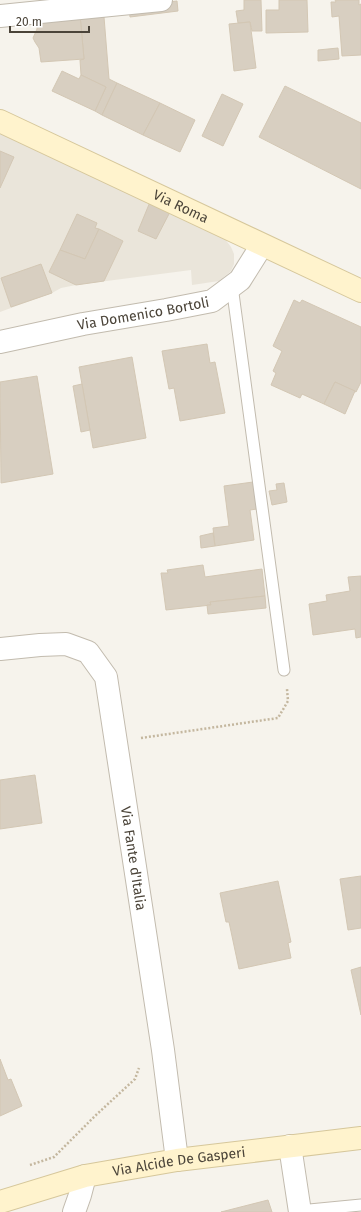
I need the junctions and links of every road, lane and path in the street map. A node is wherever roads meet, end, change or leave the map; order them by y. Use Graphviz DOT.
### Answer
graph roads {
  1 [pos="161,0"];
  2 [pos="0,16"];
  3 [pos="0,121"];
  4 [pos="262,245"];
  5 [pos="232,286"];
  6 [pos="361,291"];
  7 [pos="0,342"];
  8 [pos="0,649"];
  9 [pos="284,670"];
  10 [pos="116,741"];
  11 [pos="163,1050"];
  12 [pos="361,1138"];
  13 [pos="290,1146"];
  14 [pos="177,1160"];
  15 [pos="27,1166"];
  16 [pos="85,1176"];
  17 [pos="0,1202"];
  18 [pos="361,1205"];
  19 [pos="74,1212"];
  20 [pos="300,1212"];
  1 -- 2 [label="street"];
  3 -- 4 [label="main road, Via Roma"];
  4 -- 5 [label="street, Via Domenico Bortoli"];
  4 -- 6 [label="main road, Via Roma"];
  5 -- 7 [label="street, Via Domenico Bortoli"];
  5 -- 9 [label="lane"];
  8 -- 10 [label="street, Via Fante d'Italia"];
  9 -- 10 [label="path"];
  10 -- 11 [label="street, Via Fante d'Italia"];
  11 -- 14 [label="street, Via Fante d'Italia"];
  11 -- 15 [label="path"];
  12 -- 13 [label="main road, Via Alcide De Gasperi"];
  13 -- 14 [label="main road, Via Alcide De Gasperi"];
  13 -- 20 [label="street"];
  14 -- 16 [label="main road, Via Alcide De Gasperi"];
  16 -- 17 [label="main road, Via Alcide De Gasperi"];
  16 -- 19 [label="street"];
  18 -- 20 [label="lane"];
}
